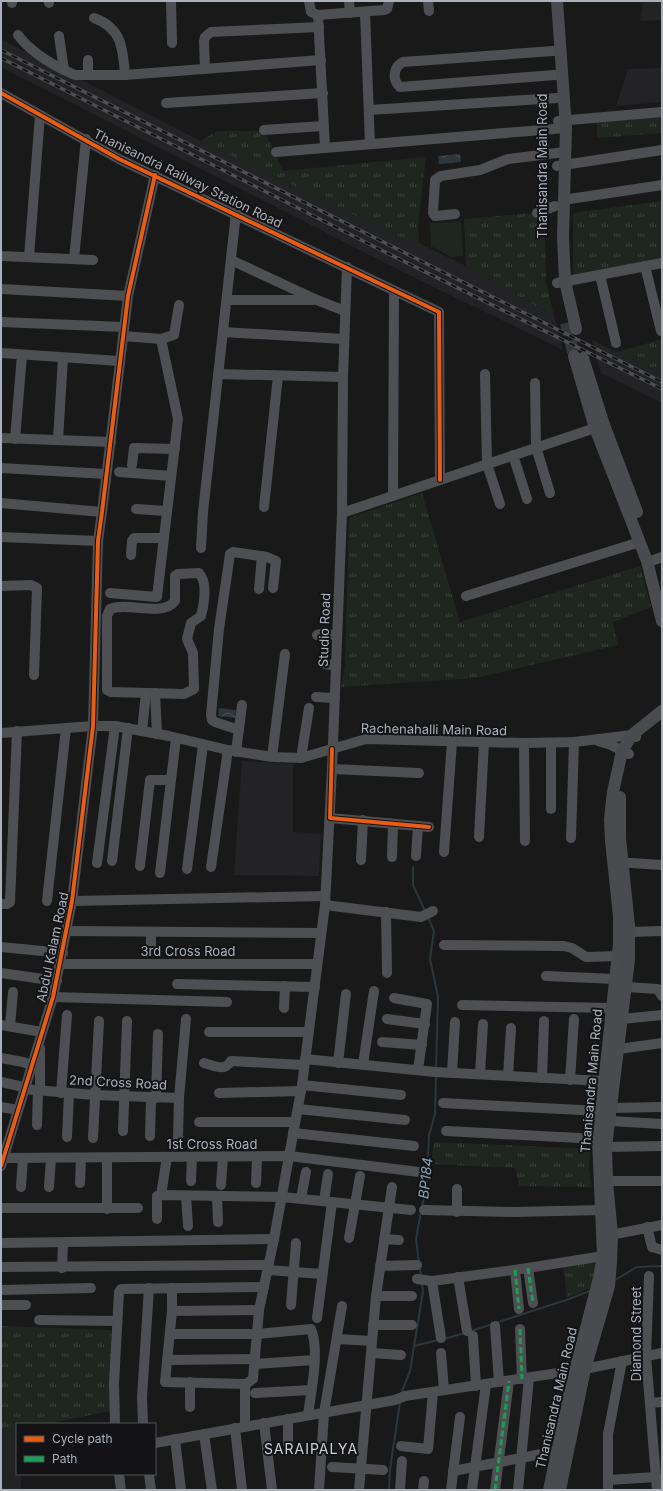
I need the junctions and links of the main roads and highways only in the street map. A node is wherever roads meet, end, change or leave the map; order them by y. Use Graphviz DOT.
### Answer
graph roads {
  1 [pos="549,1"];
  2 [pos="557,1"];
  3 [pos="562,125"];
  4 [pos="571,326"];
  5 [pos="578,355"];
  6 [pos="599,426"];
  7 [pos="658,558"];
  8 [pos="662,587"];
  9 [pos="661,613"];
  10 [pos="662,713"];
  11 [pos="618,862"];
  12 [pos="602,1143"];
  13 [pos="607,1236"];
  14 [pos="580,1370"];
  15 [pos="549,1490"];
  16 [pos="560,1490"];
  1 -- 3 [label="main road, Thanisandra Main Road"];
  2 -- 3 [label="main road, Thanisandra Main Road"];
  3 -- 4 [label="main road, Thanisandra Main Road"];
  5 -- 6 [label="main road"];
  6 -- 7 [label="main road"];
  6 -- 9 [label="main road"];
  7 -- 8 [label="main road"];
  10 -- 11 [label="main road, Thanisandra Main Road"];
  11 -- 12 [label="main road, Thanisandra Main Road"];
  11 -- 12 [label="main road, Thanisandra Main Road"];
  12 -- 13 [label="main road, Thanisandra Main Road"];
  12 -- 13 [label="main road, Thanisandra Main Road"];
  13 -- 14 [label="main road, Thanisandra Main Road"];
  13 -- 14 [label="main road, Thanisandra Main Road"];
  14 -- 15 [label="main road, Thanisandra Main Road"];
  14 -- 16 [label="main road, Thanisandra Main Road"];
}
